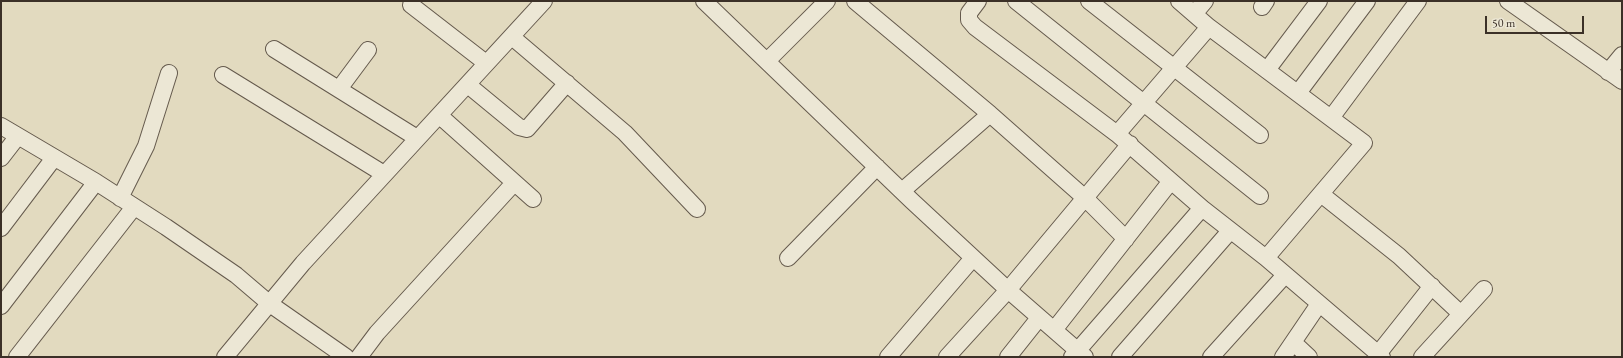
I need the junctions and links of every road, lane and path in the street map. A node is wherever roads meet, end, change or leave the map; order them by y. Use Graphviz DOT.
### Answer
graph roads {
  1 [pos="544,1"];
  2 [pos="704,1"];
  3 [pos="827,1"];
  4 [pos="855,1"];
  5 [pos="978,1"];
  6 [pos="1016,1"];
  7 [pos="1089,1"];
  8 [pos="1179,1"];
  9 [pos="1205,1"];
  10 [pos="1319,1"];
  11 [pos="1367,1"];
  12 [pos="1418,1"];
  13 [pos="1508,1"];
  14 [pos="411,5"];
  15 [pos="1194,14"];
  16 [pos="1209,26"];
  17 [pos="512,37"];
  18 [pos="274,49"];
  19 [pos="368,50"];
  20 [pos="1622,55"];
  21 [pos="767,61"];
  22 [pos="486,63"];
  23 [pos="1174,67"];
  24 [pos="1267,70"];
  25 [pos="1608,72"];
  26 [pos="169,73"];
  27 [pos="224,75"];
  28 [pos="1622,81"];
  29 [pos="567,83"];
  30 [pos="468,85"];
  31 [pos="339,89"];
  32 [pos="1298,93"];
  33 [pos="1143,104"];
  34 [pos="990,114"];
  35 [pos="440,116"];
  36 [pos="1331,118"];
  37 [pos="1,126"];
  38 [pos="1117,134"];
  39 [pos="1260,135"];
  40 [pos="18,136"];
  41 [pos="418,138"];
  42 [pos="1130,144"];
  43 [pos="1,158"];
  44 [pos="54,158"];
  45 [pos="877,167"];
  46 [pos="384,174"];
  47 [pos="1171,181"];
  48 [pos="96,182"];
  49 [pos="514,183"];
  50 [pos="902,191"];
  51 [pos="1321,194"];
  52 [pos="1260,196"];
  53 [pos="120,198"];
  54 [pos="1085,198"];
  55 [pos="533,199"];
  56 [pos="134,207"];
  57 [pos="1202,208"];
  58 [pos="697,209"];
  59 [pos="1,228"];
  60 [pos="1230,231"];
  61 [pos="1126,239"];
  62 [pos="788,258"];
  63 [pos="973,258"];
  64 [pos="1266,258"];
  65 [pos="1285,275"];
  66 [pos="1432,286"];
  67 [pos="1484,289"];
  68 [pos="1008,290"];
  69 [pos="270,304"];
  70 [pos="1319,304"];
  71 [pos="1,306"];
  72 [pos="1461,314"];
  73 [pos="1039,318"];
  74 [pos="1054,330"];
  75 [pos="1294,343"];
  76 [pos="1078,355"];
  77 [pos="1380,355"];
  78 [pos="17,357"];
  79 [pos="225,357"];
  80 [pos="346,357"];
  81 [pos="359,357"];
  82 [pos="888,357"];
  83 [pos="947,357"];
  84 [pos="1008,357"];
  85 [pos="1120,357"];
  86 [pos="1211,357"];
  87 [pos="1283,357"];
  88 [pos="1309,357"];
  89 [pos="1422,357"];
  1 -- 17 [label="street"];
  2 -- 21 [label="street"];
  3 -- 21 [label="street"];
  4 -- 34 [label="street"];
  5 -- 38 [label="street"];
  6 -- 33 [label="street"];
  7 -- 23 [label="street"];
  8 -- 15 [label="street"];
  9 -- 15 [label="street"];
  10 -- 24 [label="street"];
  11 -- 32 [label="street"];
  12 -- 36 [label="street"];
  13 -- 25 [label="street"];
  14 -- 22 [label="street"];
  15 -- 16 [label="street"];
  16 -- 23 [label="street"];
  16 -- 24 [label="street"];
  17 -- 22 [label="street"];
  17 -- 29 [label="street"];
  18 -- 31 [label="street"];
  19 -- 31 [label="street"];
  20 -- 25 [label="street"];
  21 -- 45 [label="street"];
  22 -- 30 [label="street"];
  23 -- 33 [label="street"];
  23 -- 39 [label="street"];
  24 -- 32 [label="street"];
  25 -- 28 [label="street"];
  26 -- 53 [label="street"];
  27 -- 46 [label="street"];
  29 -- 30 [label="street"];
  29 -- 58 [label="street"];
  30 -- 35 [label="street"];
  31 -- 41 [label="street"];
  32 -- 36 [label="street"];
  33 -- 38 [label="street"];
  33 -- 52 [label="street"];
  34 -- 50 [label="street"];
  34 -- 54 [label="street"];
  35 -- 41 [label="street"];
  35 -- 49 [label="street"];
  36 -- 51 [label="street"];
  37 -- 40 [label="street"];
  38 -- 42 [label="street"];
  40 -- 43 [label="street"];
  40 -- 44 [label="street"];
  41 -- 46 [label="street"];
  42 -- 47 [label="street"];
  42 -- 54 [label="street"];
  44 -- 48 [label="street"];
  44 -- 59 [label="street"];
  45 -- 50 [label="street"];
  45 -- 62 [label="street"];
  46 -- 69 [label="street"];
  47 -- 57 [label="street"];
  47 -- 61 [label="street"];
  48 -- 53 [label="street"];
  48 -- 71 [label="street"];
  49 -- 55 [label="street"];
  49 -- 81 [label="street"];
  50 -- 63 [label="street"];
  51 -- 64 [label="street"];
  51 -- 66 [label="street"];
  53 -- 56 [label="street"];
  54 -- 61 [label="street"];
  54 -- 68 [label="street"];
  56 -- 69 [label="street"];
  56 -- 78 [label="street"];
  57 -- 60 [label="street"];
  57 -- 76 [label="street"];
  60 -- 64 [label="street"];
  60 -- 85 [label="street"];
  61 -- 74 [label="street"];
  63 -- 68 [label="street"];
  63 -- 82 [label="street"];
  64 -- 65 [label="street"];
  65 -- 70 [label="street"];
  65 -- 86 [label="street"];
  66 -- 72 [label="street"];
  66 -- 77 [label="street"];
  67 -- 72 [label="street"];
  68 -- 73 [label="street"];
  68 -- 83 [label="street"];
  69 -- 79 [label="street"];
  69 -- 80 [label="street"];
  70 -- 75 [label="street"];
  70 -- 77 [label="street"];
  72 -- 89 [label="street"];
  73 -- 74 [label="street"];
  73 -- 84 [label="street"];
  74 -- 76 [label="street"];
  75 -- 87 [label="street"];
  75 -- 88 [label="street"];
}
